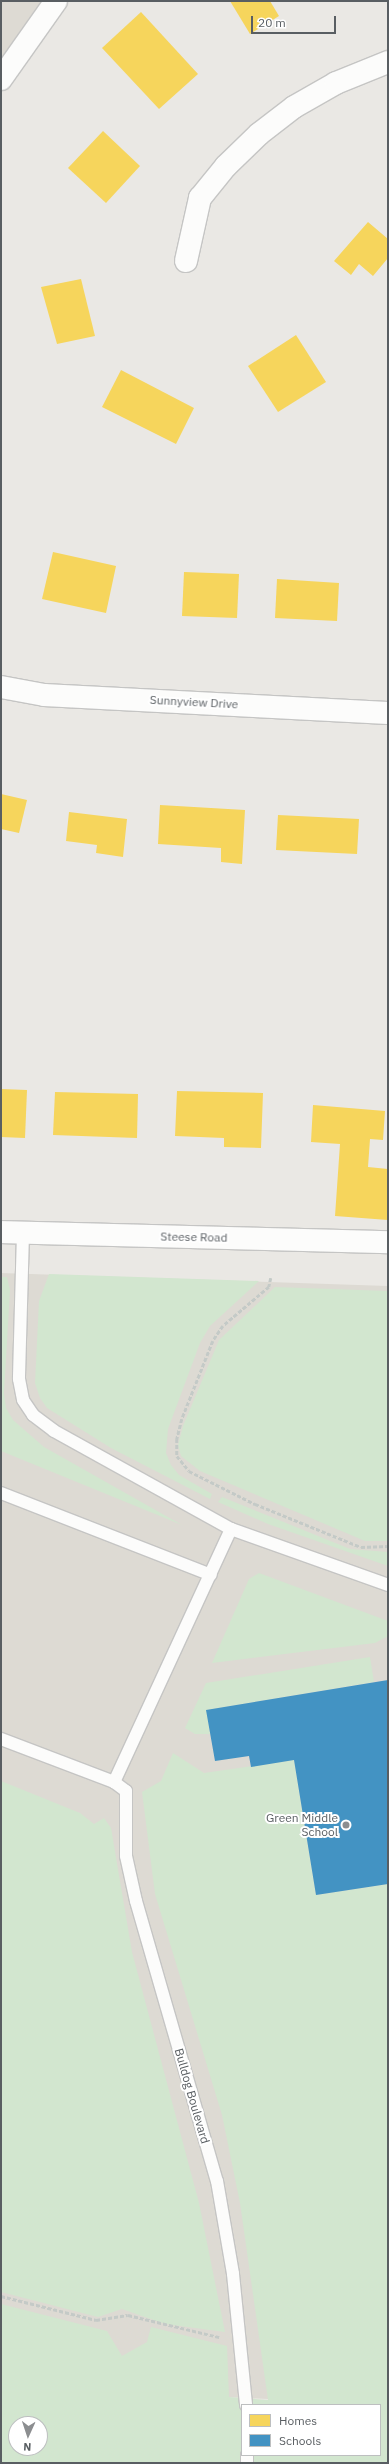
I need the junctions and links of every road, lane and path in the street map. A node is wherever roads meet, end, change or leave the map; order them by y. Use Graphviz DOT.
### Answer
graph roads {
  1 [pos="56,1"];
  2 [pos="388,62"];
  3 [pos="1,79"];
  4 [pos="186,261"];
  5 [pos="1,687"];
  6 [pos="388,713"];
  7 [pos="1,1232"];
  8 [pos="23,1233"];
  9 [pos="388,1242"];
  10 [pos="271,1278"];
  11 [pos="1,1493"];
  12 [pos="231,1529"];
  13 [pos="388,1546"];
  14 [pos="210,1575"];
  15 [pos="388,1585"];
  16 [pos="1,1739"];
  17 [pos="114,1782"];
  18 [pos="1,2296"];
  19 [pos="241,2340"];
  20 [pos="246,2404"];
  1 -- 3 [label="street"];
  2 -- 4 [label="street"];
  5 -- 6 [label="street, Sunnyview Drive"];
  7 -- 8 [label="street, Steese Road"];
  8 -- 9 [label="street, Steese Road"];
  8 -- 12 [label="lane"];
  10 -- 13 [label="path"];
  11 -- 14 [label="lane"];
  12 -- 14 [label="lane"];
  12 -- 15 [label="lane"];
  14 -- 17 [label="lane"];
  16 -- 17 [label="lane"];
  17 -- 19 [label="lane, Bulldog Boulevard"];
  18 -- 19 [label="path"];
  19 -- 20 [label="lane, Bulldog Boulevard"];
}
